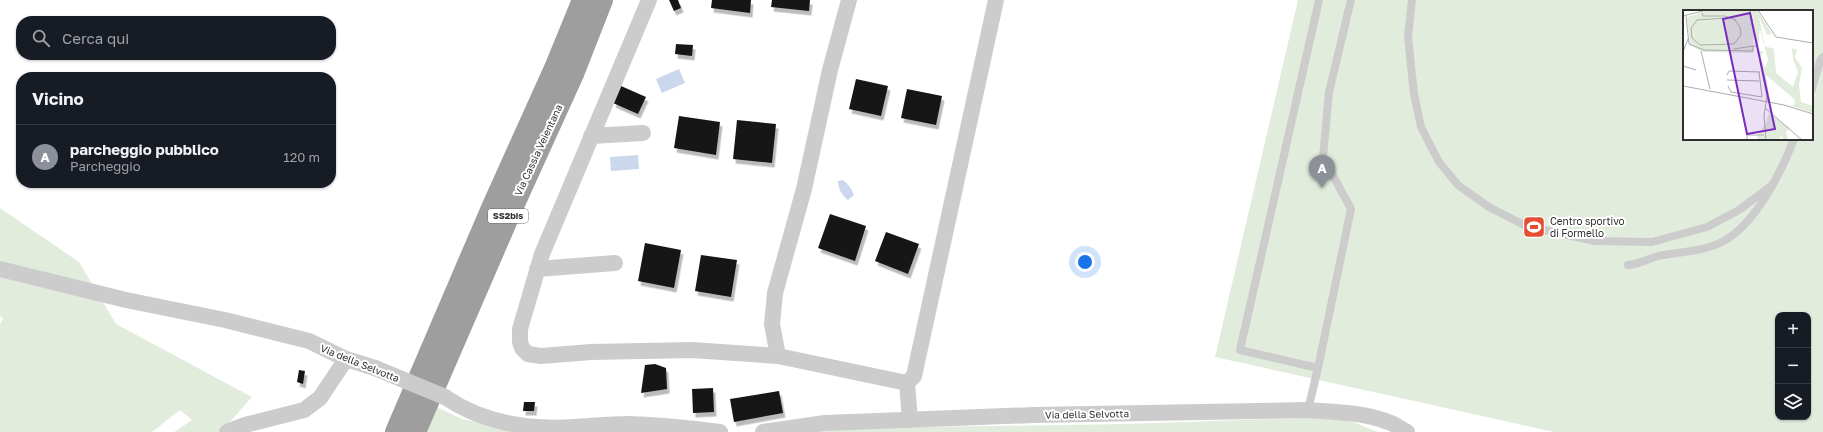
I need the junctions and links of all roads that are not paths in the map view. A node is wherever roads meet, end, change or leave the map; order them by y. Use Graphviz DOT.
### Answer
graph roads {
  1 [pos="583,0"];
  2 [pos="602,0"];
  3 [pos="649,0"];
  4 [pos="849,0"];
  5 [pos="996,0"];
  6 [pos="1319,0"];
  7 [pos="1350,0"];
  8 [pos="1412,0"];
  9 [pos="1823,57"];
  10 [pos="1813,86"];
  11 [pos="643,132"];
  12 [pos="591,136"];
  13 [pos="1794,140"];
  14 [pos="1771,186"];
  15 [pos="615,263"];
  16 [pos="1628,265"];
  17 [pos="0,269"];
  18 [pos="537,269"];
  19 [pos="778,356"];
  20 [pos="346,359"];
  21 [pos="1318,368"];
  22 [pos="907,383"];
  23 [pos="1308,410"];
  24 [pos="910,420"];
  25 [pos="227,432"];
  26 [pos="396,432"];
  27 [pos="415,432"];
  28 [pos="720,432"];
  29 [pos="763,432"];
  30 [pos="1407,432"];
  1 -- 26 [label="highway, Via Cassia Veientana / SS2bis"];
  2 -- 27 [label="highway, Via Cassia Veientana / SS2bis"];
  3 -- 12 [label="street"];
  4 -- 19 [label="street"];
  5 -- 22 [label="street"];
  6 -- 21 [label="lane"];
  7 -- 21 [label="lane"];
  8 -- 14 [label="lane"];
  9 -- 10 [label="lane"];
  11 -- 12 [label="street"];
  12 -- 18 [label="street"];
  13 -- 14 [label="lane"];
  14 -- 16 [label="lane"];
  15 -- 18 [label="street"];
  17 -- 20 [label="street, Via della Selvotta"];
  18 -- 19 [label="street"];
  19 -- 22 [label="street"];
  20 -- 25 [label="street"];
  20 -- 28 [label="street, Via della Selvotta, bridge"];
  21 -- 23 [label="lane"];
  22 -- 24 [label="street"];
  23 -- 24 [label="street, Via della Selvotta"];
  23 -- 30 [label="street, Via della Selvotta"];
  24 -- 29 [label="street, Via della Selvotta"];
}
